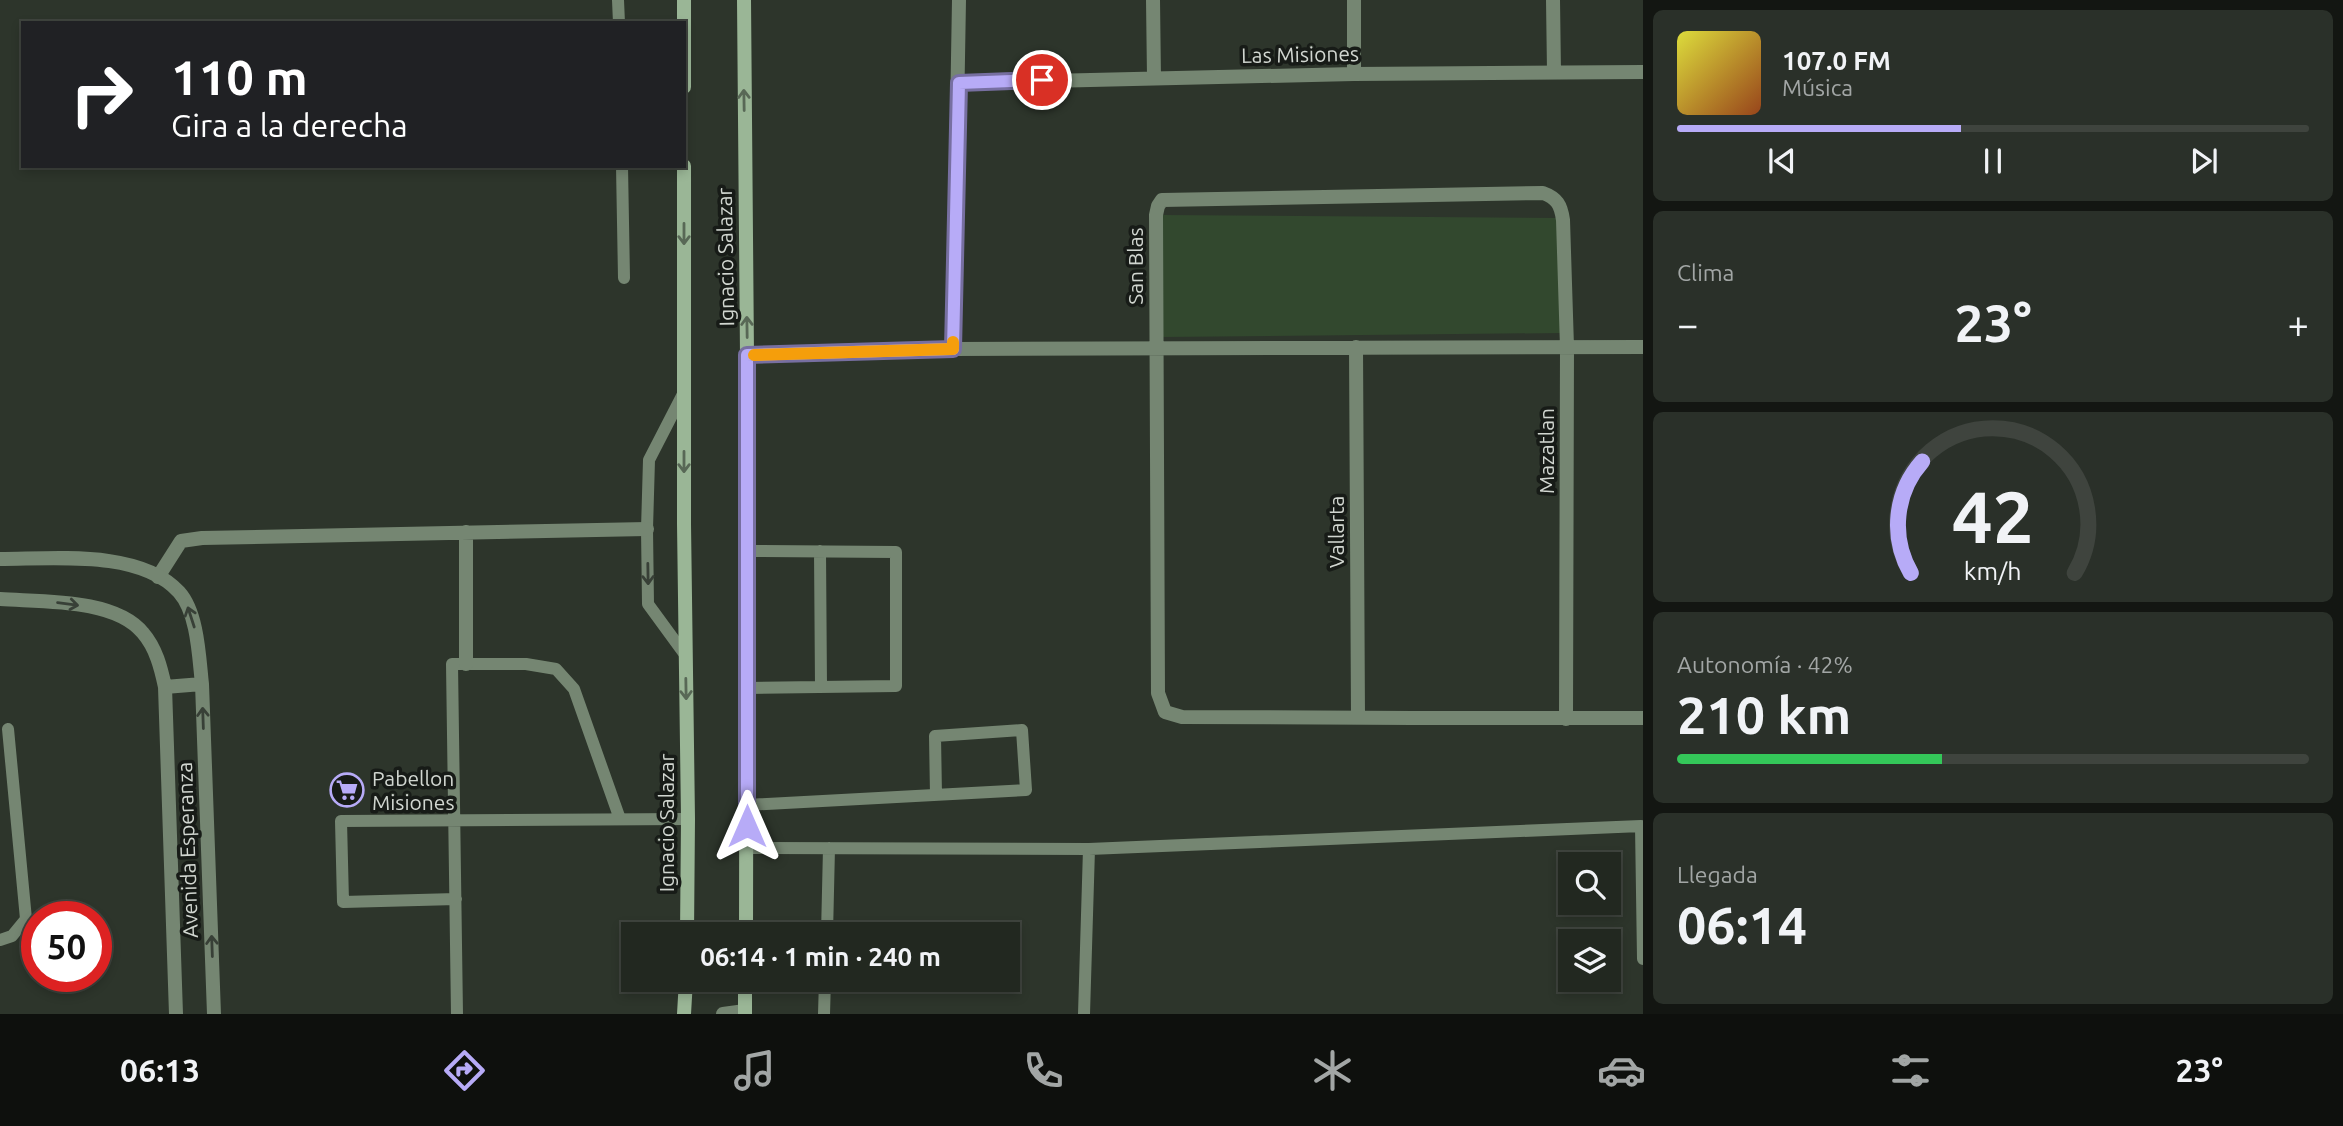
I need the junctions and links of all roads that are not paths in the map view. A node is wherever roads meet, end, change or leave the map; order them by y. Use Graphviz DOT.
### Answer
graph roads {
  1 [pos="618,0"];
  2 [pos="684,0"];
  3 [pos="744,0"];
  4 [pos="959,0"];
  5 [pos="1153,0"];
  6 [pos="1354,0"];
  7 [pos="1553,0"];
  8 [pos="619,21"];
  9 [pos="684,21"];
  10 [pos="1554,72"];
  11 [pos="1643,72"];
  12 [pos="1354,74"];
  13 [pos="1154,78"];
  14 [pos="959,83"];
  15 [pos="622,168"];
  16 [pos="684,168"];
  17 [pos="1543,193"];
  18 [pos="624,278"];
  19 [pos="1643,346"];
  20 [pos="1356,347"];
  21 [pos="1567,347"];
  22 [pos="1156,348"];
  23 [pos="953,349"];
  24 [pos="747,355"];
  25 [pos="684,391"];
  26 [pos="647,529"];
  27 [pos="466,532"];
  28 [pos="747,551"];
  29 [pos="820,551"];
  30 [pos="0,559"];
  31 [pos="158,577"];
  32 [pos="0,599"];
  33 [pos="686,656"];
  34 [pos="466,664"];
  35 [pos="202,684"];
  36 [pos="165,687"];
  37 [pos="821,687"];
  38 [pos="747,688"];
  39 [pos="1358,716"];
  40 [pos="1643,718"];
  41 [pos="1566,719"];
  42 [pos="8,729"];
  43 [pos="936,795"];
  44 [pos="747,804"];
  45 [pos="620,819"];
  46 [pos="688,819"];
  47 [pos="455,821"];
  48 [pos="747,848"];
  49 [pos="829,848"];
  50 [pos="1088,849"];
  51 [pos="456,899"];
  52 [pos="687,922"];
  53 [pos="746,922"];
  54 [pos="827,922"];
  55 [pos="0,940"];
  56 [pos="1643,959"];
  57 [pos="685,992"];
  58 [pos="745,992"];
  59 [pos="825,992"];
  60 [pos="745,1012"];
  61 [pos="176,1014"];
  62 [pos="214,1014"];
  63 [pos="457,1014"];
  64 [pos="684,1014"];
  65 [pos="723,1014"];
  66 [pos="824,1014"];
  67 [pos="1084,1014"];
  1 -- 8 [label="lane"];
  2 -- 9 [label="main road"];
  24 -- 3 [label="main road, Ignacio Salazar, one-way"];
  4 -- 14 [label="street"];
  5 -- 13 [label="street"];
  6 -- 12 [label="street"];
  7 -- 10 [label="street"];
  10 -- 11 [label="street, Las Misiones"];
  10 -- 12 [label="street, Las Misiones"];
  12 -- 13 [label="street, Las Misiones"];
  13 -- 14 [label="street, Las Misiones"];
  14 -- 23 [label="street"];
  15 -- 18 [label="lane"];
  16 -- 25 [label="main road, Ignacio Salazar, one-way"];
  17 -- 21 [label="street, Mazatlan"];
  17 -- 22 [label="street, San Blas"];
  19 -- 21 [label="street"];
  20 -- 21 [label="street"];
  20 -- 22 [label="street"];
  20 -- 39 [label="street, Vallarta"];
  21 -- 41 [label="street, Mazatlan"];
  22 -- 23 [label="street"];
  22 -- 39 [label="street, San Blas"];
  23 -- 24 [label="street"];
  24 -- 28 [label="main road, Ignacio Salazar"];
  25 -- 26 [label="lane"];
  25 -- 33 [label="main road, Ignacio Salazar, one-way"];
  26 -- 27 [label="street"];
  26 -- 33 [label="lane, one-way"];
  27 -- 31 [label="street"];
  27 -- 34 [label="street"];
  28 -- 29 [label="lane"];
  28 -- 38 [label="main road, Ignacio Salazar"];
  29 -- 37 [label="lane"];
  29 -- 37 [label="lane"];
  30 -- 31 [label="street, Avenida Esperanza"];
  35 -- 31 [label="street, Avenida Esperanza, one-way"];
  32 -- 36 [label="street, Avenida Esperanza, one-way"];
  33 -- 46 [label="main road, Ignacio Salazar, one-way"];
  34 -- 45 [label="lane"];
  34 -- 47 [label="lane"];
  35 -- 36 [label="street"];
  62 -- 35 [label="street, Avenida Esperanza, one-way"];
  36 -- 61 [label="street, Avenida Esperanza"];
  37 -- 38 [label="lane"];
  38 -- 44 [label="main road, Ignacio Salazar"];
  39 -- 41 [label="street"];
  40 -- 41 [label="street"];
  42 -- 55 [label="lane"];
  43 -- 43 [label="lane"];
  43 -- 44 [label="lane"];
  44 -- 48 [label="main road, Ignacio Salazar"];
  45 -- 46 [label="lane"];
  45 -- 47 [label="lane"];
  46 -- 52 [label="main road, Ignacio Salazar"];
  47 -- 51 [label="lane"];
  47 -- 51 [label="lane"];
  48 -- 49 [label="lane"];
  48 -- 53 [label="main road, Ignacio Salazar"];
  49 -- 50 [label="lane"];
  49 -- 54 [label="lane"];
  50 -- 56 [label="lane"];
  50 -- 67 [label="lane"];
  51 -- 63 [label="lane"];
  57 -- 64 [label="main road"];
  58 -- 60 [label="main road"];
  59 -- 66 [label="lane"];
  60 -- 65 [label="street"];
}
